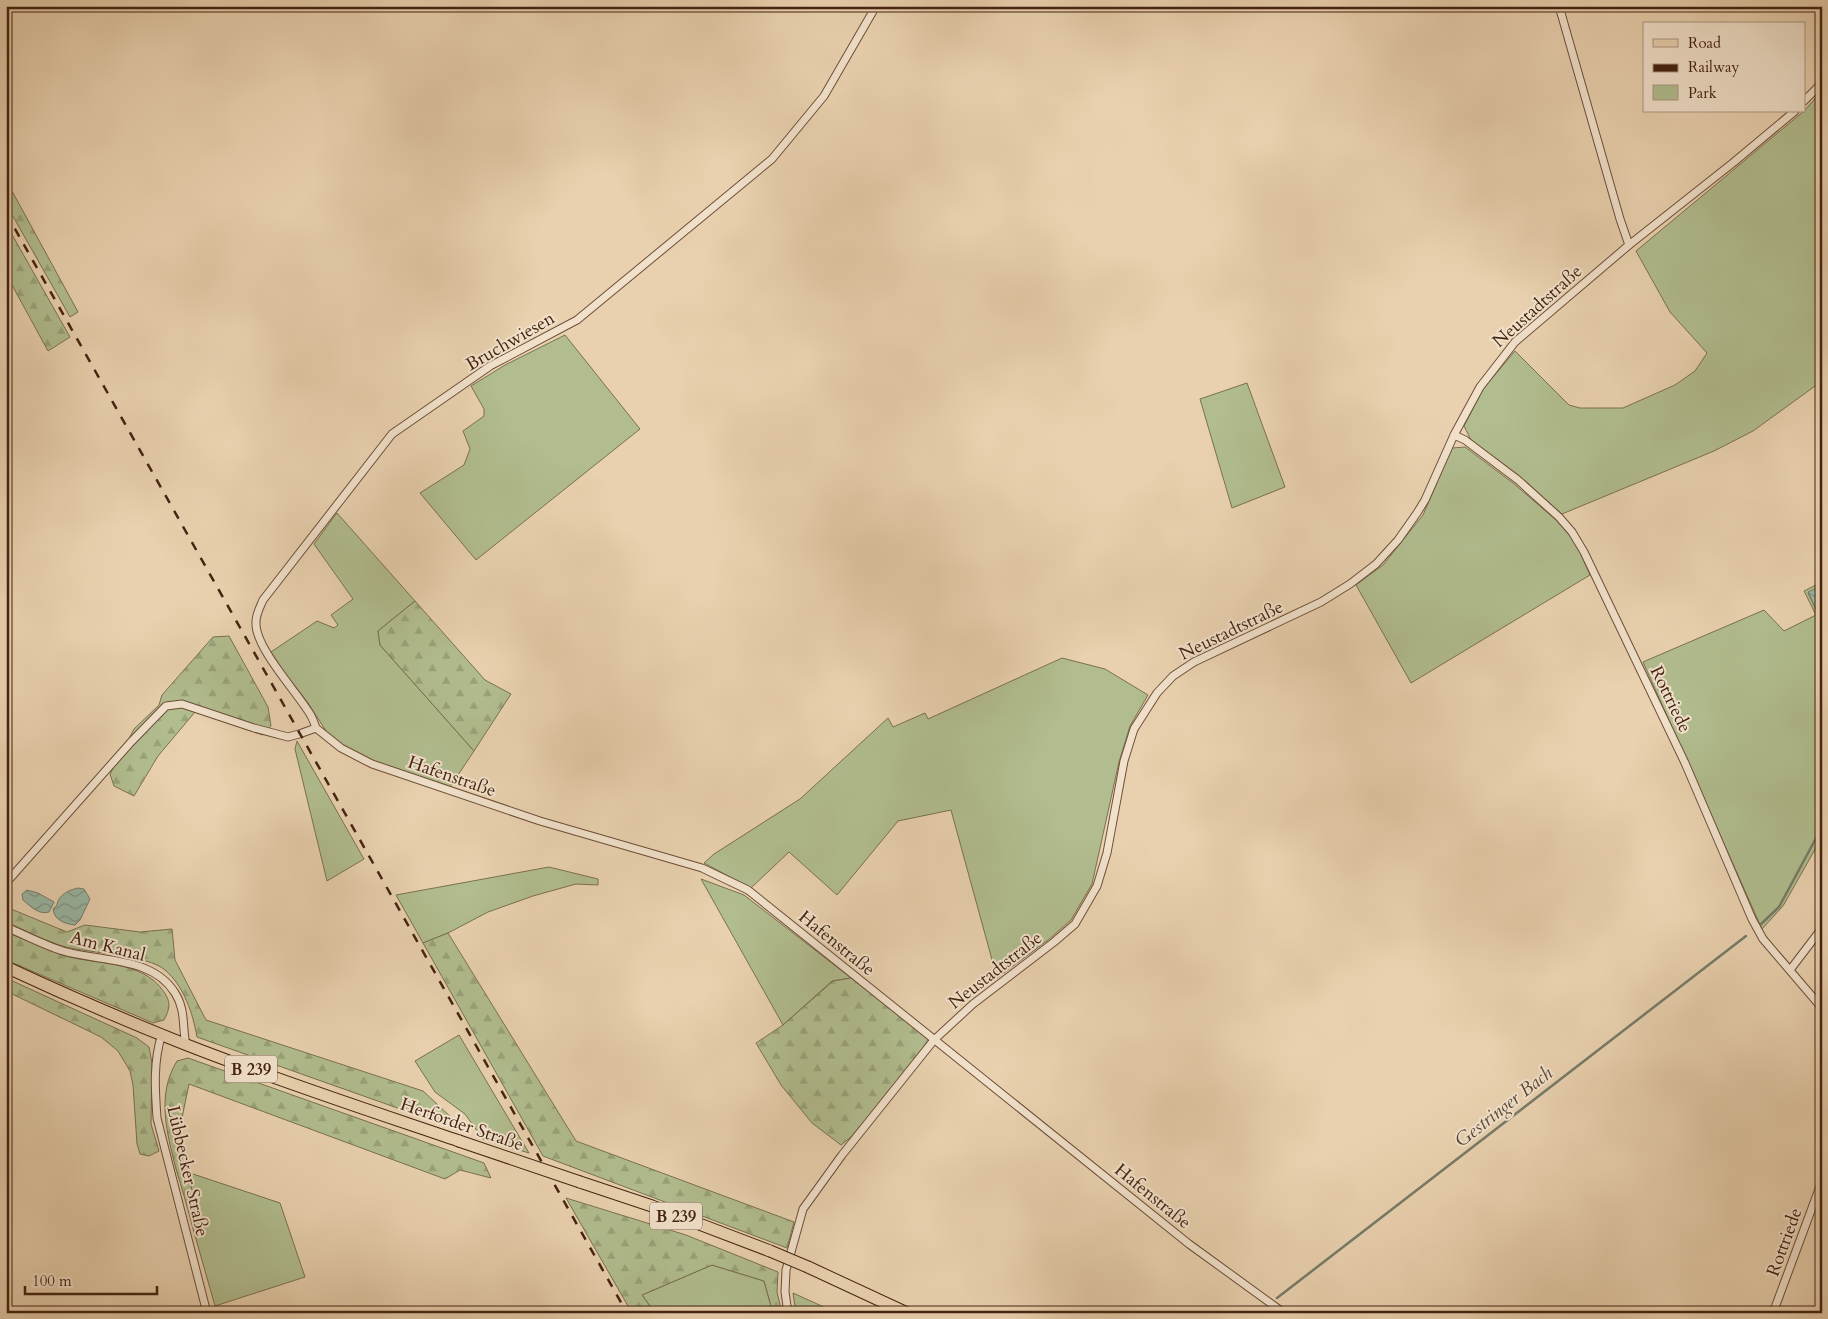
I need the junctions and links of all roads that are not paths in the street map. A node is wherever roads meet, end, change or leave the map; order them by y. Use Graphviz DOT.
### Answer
graph roads {
  1 [pos="876,6"];
  2 [pos="1559,6"];
  3 [pos="1822,83"];
  4 [pos="1806,99"];
  5 [pos="1794,112"];
  6 [pos="1630,245"];
  7 [pos="1454,435"];
  8 [pos="316,728"];
  9 [pos="6,883"];
  10 [pos="6,927"];
  11 [pos="1822,928"];
  12 [pos="6,967"];
  13 [pos="1790,970"];
  14 [pos="1822,1008"];
  15 [pos="162,1034"];
  16 [pos="934,1040"];
  17 [pos="186,1045"];
  18 [pos="1822,1181"];
  19 [pos="207,1313"];
  20 [pos="788,1313"];
  21 [pos="907,1313"];
  22 [pos="1284,1313"];
  23 [pos="1774,1313"];
  1 -- 8 [label="street, Bruchwiesen"];
  2 -- 6 [label="street"];
  3 -- 4 [label="street"];
  5 -- 6 [label="street, Neustadtstraße"];
  6 -- 7 [label="street, Neustadtstraße"];
  7 -- 13 [label="street, Rottriede"];
  7 -- 16 [label="street, Neustadtstraße"];
  8 -- 9 [label="street"];
  8 -- 16 [label="street, Hafenstraße"];
  10 -- 17 [label="street, Am Kanal"];
  11 -- 13 [label="street"];
  12 -- 15 [label="main road, Herforder Straße / B 239"];
  13 -- 14 [label="street, Rottriede"];
  15 -- 17 [label="main road, Herforder Straße / B 239"];
  15 -- 19 [label="street, Lübbecker Straße"];
  16 -- 20 [label="street, Neustadtstraße"];
  16 -- 22 [label="street, Hafenstraße"];
  17 -- 21 [label="main road, Herforder Straße / B 239, bridge"];
  18 -- 23 [label="street, Rottriede"];
}
